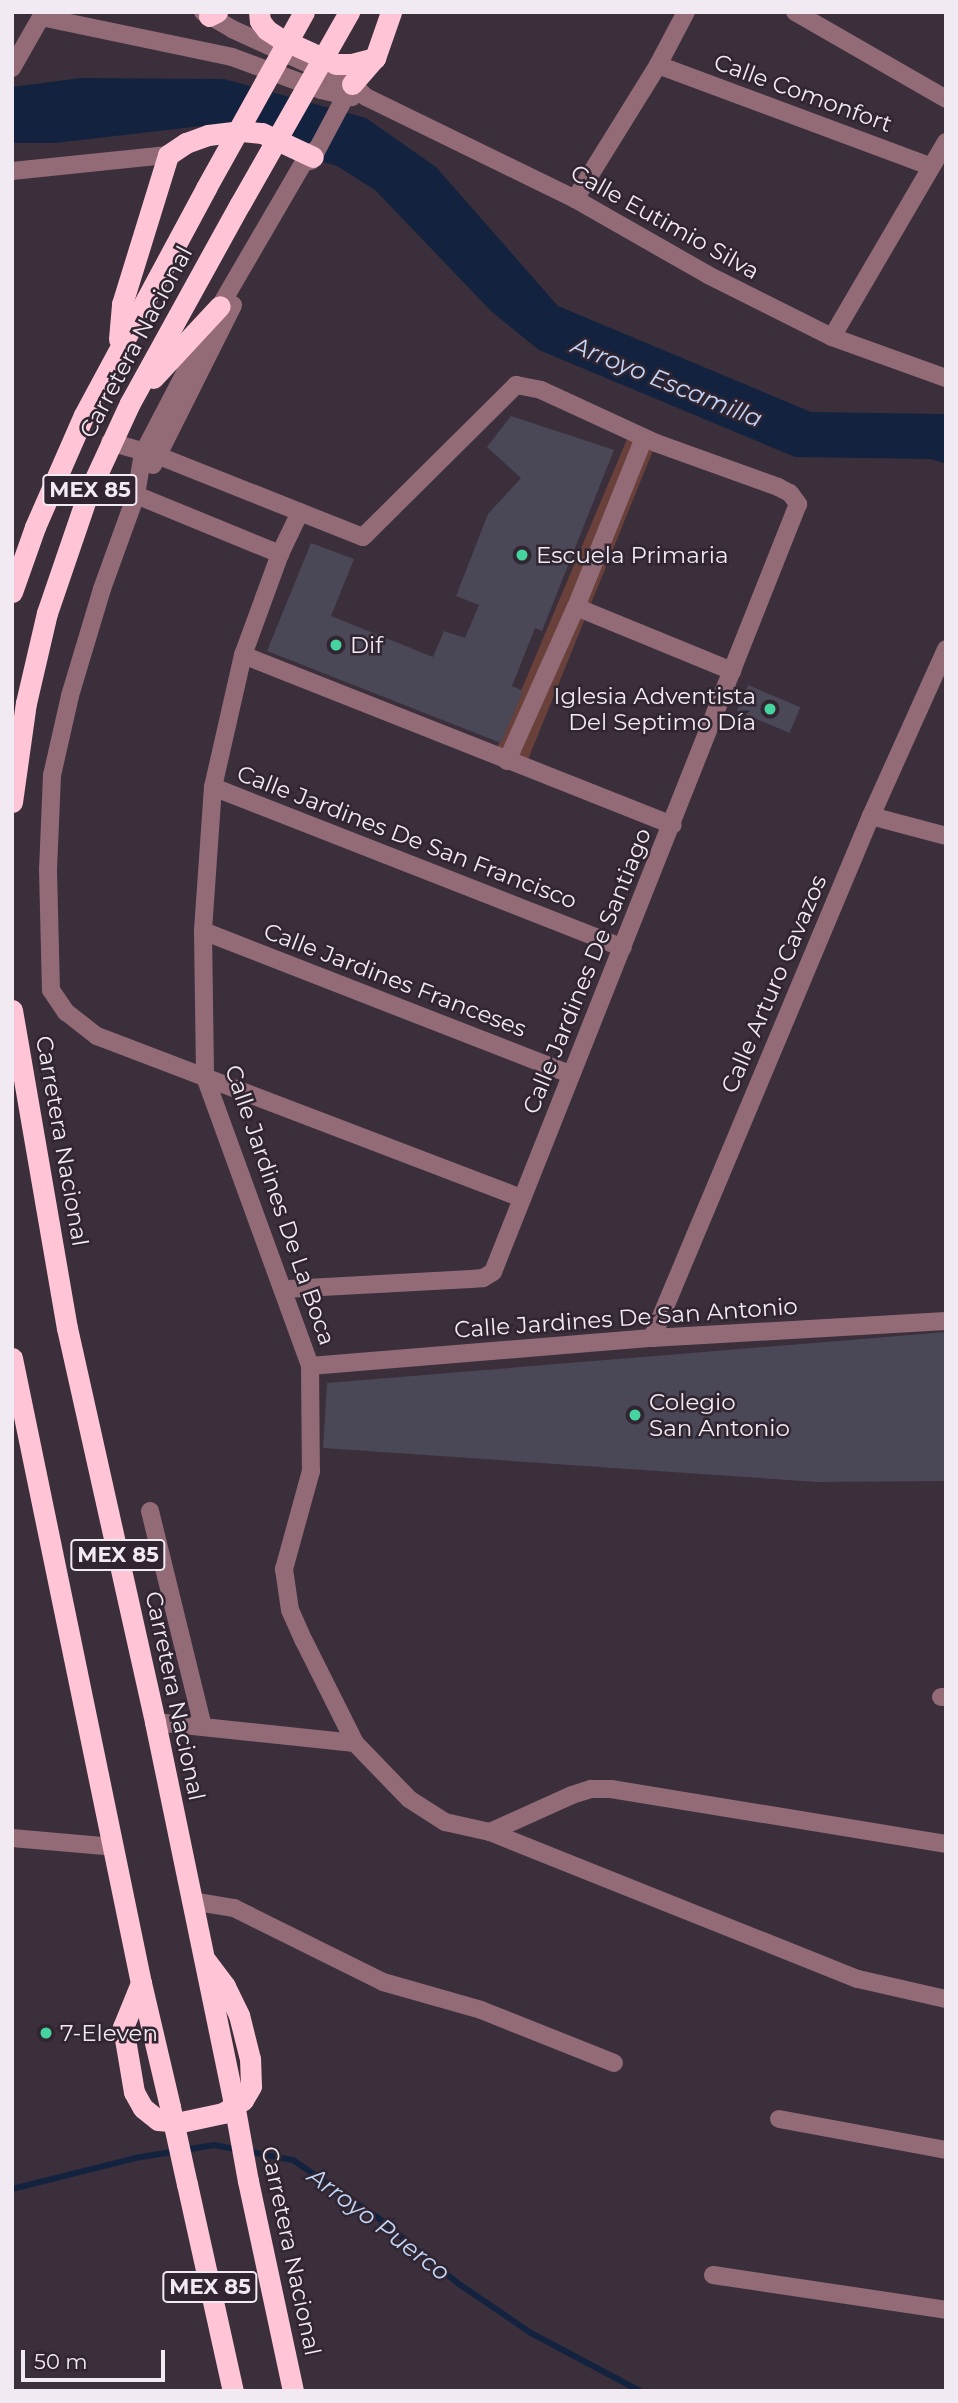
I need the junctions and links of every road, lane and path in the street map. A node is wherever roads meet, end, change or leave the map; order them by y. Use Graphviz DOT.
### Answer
graph roads {
  1 [pos="259,12"];
  2 [pos="304,12"];
  3 [pos="349,12"];
  4 [pos="391,12"];
  5 [pos="686,12"];
  6 [pos="795,12"];
  7 [pos="209,13"];
  8 [pos="42,15"];
  9 [pos="375,58"];
  10 [pos="658,65"];
  11 [pos="12,68"];
  12 [pos="351,95"];
  13 [pos="946,99"];
  14 [pos="946,142"];
  15 [pos="314,151"];
  16 [pos="168,155"];
  17 [pos="930,166"];
  18 [pos="12,171"];
  19 [pos="575,199"];
  20 [pos="220,306"];
  21 [pos="832,337"];
  22 [pos="119,348"];
  23 [pos="946,378"];
  24 [pos="130,403"];
  25 [pos="644,438"];
  26 [pos="110,442"];
  27 [pos="151,455"];
  28 [pos="136,495"];
  29 [pos="87,496"];
  30 [pos="300,512"];
  31 [pos="279,554"];
  32 [pos="12,592"];
  33 [pos="576,607"];
  34 [pos="946,649"];
  35 [pos="243,654"];
  36 [pos="732,671"];
  37 [pos="507,761"];
  38 [pos="213,787"];
  39 [pos="12,802"];
  40 [pos="871,816"];
  41 [pos="673,825"];
  42 [pos="946,836"];
  43 [pos="203,931"];
  44 [pos="623,948"];
  45 [pos="12,1010"];
  46 [pos="570,1074"];
  47 [pos="205,1077"];
  48 [pos="522,1198"];
  49 [pos="284,1289"];
  50 [pos="946,1321"];
  51 [pos="652,1338"];
  52 [pos="12,1358"];
  53 [pos="310,1366"];
  54 [pos="150,1511"];
  55 [pos="155,1722"];
  56 [pos="204,1726"];
  57 [pos="355,1743"];
  58 [pos="491,1832"];
  59 [pos="12,1838"];
  60 [pos="946,1844"];
  61 [pos="114,1847"];
  62 [pos="191,1901"];
  63 [pos="202,1957"];
  64 [pos="141,1983"];
  65 [pos="946,1998"];
  66 [pos="614,2063"];
  67 [pos="779,2119"];
  68 [pos="946,2150"];
  69 [pos="713,2275"];
  70 [pos="946,2310"];
  71 [pos="233,2391"];
  72 [pos="293,2391"];
  1 -- 9 [label="highway"];
  2 -- 22 [label="highway, Carretera Nacional / MEX 85, bridge"];
  3 -- 24 [label="highway, Carretera Nacional / MEX 85, bridge"];
  4 -- 9 [label="highway, MEX 85"];
  5 -- 10 [label="street"];
  6 -- 13 [label="street"];
  7 -- 12 [label="street, Calle Eutimio Silva"];
  8 -- 11 [label="street"];
  8 -- 12 [label="street, Calle Eutimio Silva"];
  9 -- 12 [label="highway, MEX 85"];
  10 -- 17 [label="street, Calle Comonfort"];
  10 -- 19 [label="street"];
  12 -- 15 [label="street, MEX 85"];
  12 -- 19 [label="street, Calle Eutimio Silva"];
  14 -- 17 [label="street"];
  15 -- 16 [label="highway"];
  15 -- 20 [label="street, MEX 85"];
  15 -- 27 [label="street, MEX 85"];
  16 -- 18 [label="street"];
  16 -- 22 [label="highway, MEX 85"];
  17 -- 21 [label="street"];
  19 -- 21 [label="street, Calle Eutimio Silva"];
  20 -- 24 [label="highway, MEX 85"];
  20 -- 27 [label="street"];
  21 -- 23 [label="street, Calle Eutimio Silva"];
  22 -- 32 [label="highway, Carretera Nacional / MEX 85"];
  24 -- 26 [label="highway, Carretera Nacional / MEX 85"];
  25 -- 30 [label="street"];
  25 -- 33 [label="street"];
  25 -- 36 [label="street, Calle Jardines De Santiago"];
  26 -- 27 [label="street"];
  26 -- 29 [label="highway, Carretera Nacional / MEX 85"];
  27 -- 28 [label="street"];
  27 -- 30 [label="street"];
  28 -- 29 [label="street"];
  28 -- 31 [label="street"];
  28 -- 47 [label="street"];
  29 -- 39 [label="highway, Carretera Nacional / MEX 85"];
  30 -- 31 [label="street, Calle Jardines De La Boca"];
  31 -- 35 [label="street, Calle Jardines De La Boca"];
  33 -- 36 [label="street"];
  33 -- 37 [label="street"];
  34 -- 40 [label="street, Calle Arturo Cavazos"];
  35 -- 37 [label="street"];
  35 -- 38 [label="street, Calle Jardines De La Boca"];
  36 -- 41 [label="street, Calle Jardines De Santiago"];
  37 -- 41 [label="street"];
  38 -- 43 [label="street, Calle Jardines De La Boca"];
  38 -- 44 [label="street, Calle Jardines De San Francisco"];
  40 -- 42 [label="street"];
  40 -- 51 [label="street, Calle Arturo Cavazos"];
  41 -- 44 [label="street, Calle Jardines De Santiago"];
  43 -- 46 [label="street, Calle Jardines Franceses"];
  43 -- 47 [label="street, Calle Jardines De La Boca"];
  44 -- 46 [label="street, Calle Jardines De Santiago"];
  45 -- 55 [label="highway, Carretera Nacional / MEX 85"];
  46 -- 48 [label="street, Calle Jardines De Santiago"];
  47 -- 48 [label="street"];
  47 -- 49 [label="street, Calle Jardines De La Boca"];
  48 -- 49 [label="street, Calle Jardines De Santiago"];
  49 -- 53 [label="street, Calle Jardines De La Boca"];
  50 -- 51 [label="street, Calle Jardines De San Antonio"];
  51 -- 53 [label="street, Calle Jardines De San Antonio"];
  52 -- 61 [label="highway, MEX 85"];
  53 -- 57 [label="street, Calle Jardines De La Boca"];
  54 -- 56 [label="street"];
  55 -- 56 [label="street"];
  55 -- 62 [label="highway, Carretera Nacional / MEX 85"];
  56 -- 57 [label="street"];
  57 -- 58 [label="street, Calle Jardines De La Boca"];
  58 -- 60 [label="street"];
  58 -- 65 [label="street, Calle Jardines De La Boca"];
  59 -- 61 [label="street"];
  61 -- 64 [label="highway, MEX 85"];
  62 -- 63 [label="highway, Carretera Nacional / MEX 85"];
  62 -- 66 [label="street"];
  63 -- 64 [label="highway, MEX 85"];
  63 -- 72 [label="highway, Carretera Nacional / MEX 85, bridge"];
  64 -- 71 [label="highway, MEX 85, bridge"];
  67 -- 68 [label="street"];
  69 -- 70 [label="street"];
}
